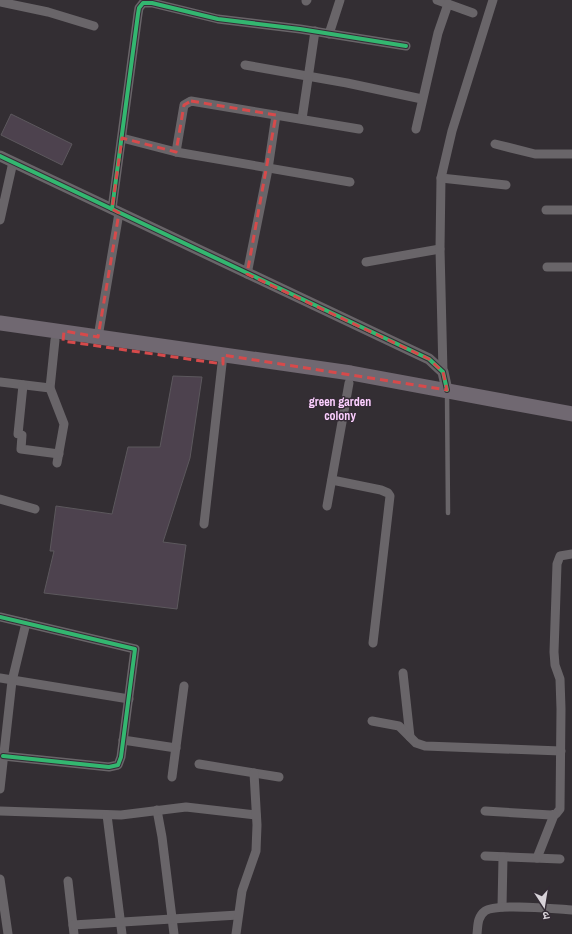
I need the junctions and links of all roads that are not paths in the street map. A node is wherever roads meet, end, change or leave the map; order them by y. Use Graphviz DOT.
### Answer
graph roads {
  1 [pos="340,0"];
  2 [pos="437,0"];
  3 [pos="493,0"];
  4 [pos="153,1"];
  5 [pos="0,2"];
  6 [pos="448,4"];
  7 [pos="473,13"];
  8 [pos="94,26"];
  9 [pos="315,31"];
  10 [pos="329,34"];
  11 [pos="406,46"];
  12 [pos="245,65"];
  13 [pos="308,76"];
  14 [pos="422,99"];
  15 [pos="276,115"];
  16 [pos="302,119"];
  17 [pos="359,129"];
  18 [pos="416,129"];
  19 [pos="122,138"];
  20 [pos="495,144"];
  21 [pos="176,152"];
  22 [pos="572,154"];
  23 [pos="0,156"];
  24 [pos="13,162"];
  25 [pos="268,168"];
  26 [pos="441,178"];
  27 [pos="350,182"];
  28 [pos="506,185"];
  29 [pos="546,210"];
  30 [pos="572,210"];
  31 [pos="116,211"];
  32 [pos="0,220"];
  33 [pos="440,249"];
  34 [pos="366,262"];
  35 [pos="547,267"];
  36 [pos="572,267"];
  37 [pos="247,274"];
  38 [pos="0,323"];
  39 [pos="0,332"];
  40 [pos="61,337"];
  41 [pos="98,337"];
  42 [pos="223,360"];
  43 [pos="443,372"];
  44 [pos="0,382"];
  45 [pos="349,383"];
  46 [pos="23,385"];
  47 [pos="50,388"];
  48 [pos="447,394"];
  49 [pos="572,414"];
  50 [pos="572,423"];
  51 [pos="59,454"];
  52 [pos="57,464"];
  53 [pos="332,480"];
  54 [pos="0,499"];
  55 [pos="327,506"];
  56 [pos="35,509"];
  57 [pos="448,513"];
  58 [pos="204,524"];
  59 [pos="572,554"];
  60 [pos="0,617"];
  61 [pos="26,623"];
  62 [pos="373,643"];
  63 [pos="403,672"];
  64 [pos="0,678"];
  65 [pos="12,681"];
  66 [pos="184,686"];
  67 [pos="129,699"];
  68 [pos="372,721"];
  69 [pos="410,737"];
  70 [pos="123,740"];
  71 [pos="176,748"];
  72 [pos="561,751"];
  73 [pos="3,756"];
  74 [pos="199,764"];
  75 [pos="254,773"];
  76 [pos="172,777"];
  77 [pos="279,777"];
  78 [pos="0,789"];
  79 [pos="157,810"];
  80 [pos="484,811"];
  81 [pos="0,812"];
  82 [pos="107,815"];
  83 [pos="256,815"];
  84 [pos="554,815"];
  85 [pos="485,856"];
  86 [pos="503,857"];
  87 [pos="537,858"];
  88 [pos="560,859"];
  89 [pos="0,880"];
  90 [pos="68,881"];
  91 [pos="502,907"];
  92 [pos="572,910"];
  93 [pos="238,915"];
  94 [pos="172,919"];
  95 [pos="121,924"];
  96 [pos="73,930"];
  97 [pos="8,934"];
  98 [pos="122,934"];
  99 [pos="174,934"];
  100 [pos="236,934"];
  101 [pos="477,934"];
  1 -- 10 [label="street"];
  2 -- 6 [label="street"];
  3 -- 26 [label="street"];
  4 -- 9 [label="street"];
  4 -- 19 [label="street"];
  5 -- 8 [label="street"];
  6 -- 7 [label="street"];
  6 -- 14 [label="street"];
  9 -- 10 [label="street"];
  9 -- 13 [label="street"];
  10 -- 11 [label="street"];
  12 -- 13 [label="street"];
  13 -- 14 [label="street"];
  13 -- 16 [label="street"];
  14 -- 18 [label="street"];
  15 -- 16 [label="street"];
  15 -- 21 [label="street"];
  15 -- 25 [label="street"];
  16 -- 17 [label="street"];
  19 -- 21 [label="street"];
  19 -- 31 [label="street"];
  20 -- 22 [label="street"];
  21 -- 25 [label="street"];
  23 -- 24 [label="street"];
  24 -- 31 [label="street"];
  24 -- 32 [label="street"];
  25 -- 27 [label="street"];
  25 -- 37 [label="street"];
  26 -- 28 [label="street"];
  26 -- 33 [label="street"];
  29 -- 30 [label="street"];
  31 -- 37 [label="street"];
  31 -- 41 [label="street"];
  33 -- 34 [label="street"];
  33 -- 43 [label="street"];
  35 -- 36 [label="street"];
  37 -- 43 [label="street"];
  38 -- 40 [label="highway"];
  39 -- 40 [label="highway"];
  40 -- 41 [label="highway"];
  40 -- 42 [label="highway"];
  40 -- 47 [label="street"];
  41 -- 42 [label="highway"];
  42 -- 45 [label="highway"];
  42 -- 48 [label="highway"];
  42 -- 58 [label="street"];
  43 -- 48 [label="street"];
  44 -- 46 [label="street"];
  45 -- 48 [label="highway"];
  45 -- 53 [label="street"];
  46 -- 47 [label="street"];
  46 -- 51 [label="street"];
  47 -- 51 [label="street"];
  48 -- 49 [label="highway"];
  48 -- 50 [label="highway"];
  48 -- 57 [label="lane"];
  51 -- 52 [label="street"];
  53 -- 55 [label="street"];
  53 -- 62 [label="street"];
  54 -- 56 [label="street"];
  59 -- 72 [label="street"];
  60 -- 61 [label="street"];
  61 -- 65 [label="street"];
  61 -- 67 [label="street"];
  63 -- 69 [label="street"];
  64 -- 65 [label="street"];
  65 -- 67 [label="street"];
  65 -- 73 [label="street"];
  66 -- 71 [label="street"];
  67 -- 70 [label="street"];
  68 -- 69 [label="street"];
  69 -- 72 [label="street"];
  70 -- 71 [label="street"];
  70 -- 73 [label="street"];
  71 -- 76 [label="street"];
  72 -- 84 [label="street"];
  73 -- 78 [label="street"];
  74 -- 75 [label="street"];
  75 -- 77 [label="street"];
  75 -- 83 [label="street"];
  79 -- 82 [label="street"];
  79 -- 83 [label="street"];
  79 -- 94 [label="street"];
  80 -- 84 [label="street"];
  81 -- 82 [label="street"];
  82 -- 95 [label="street"];
  83 -- 93 [label="street"];
  84 -- 87 [label="street"];
  85 -- 86 [label="street"];
  86 -- 87 [label="street"];
  86 -- 91 [label="street"];
  87 -- 88 [label="street"];
  89 -- 97 [label="street"];
  90 -- 96 [label="street"];
  91 -- 92 [label="street"];
  91 -- 101 [label="street"];
  93 -- 94 [label="street"];
  93 -- 100 [label="street"];
  94 -- 95 [label="street"];
  94 -- 99 [label="street"];
  95 -- 96 [label="street"];
  95 -- 98 [label="street"];
}
